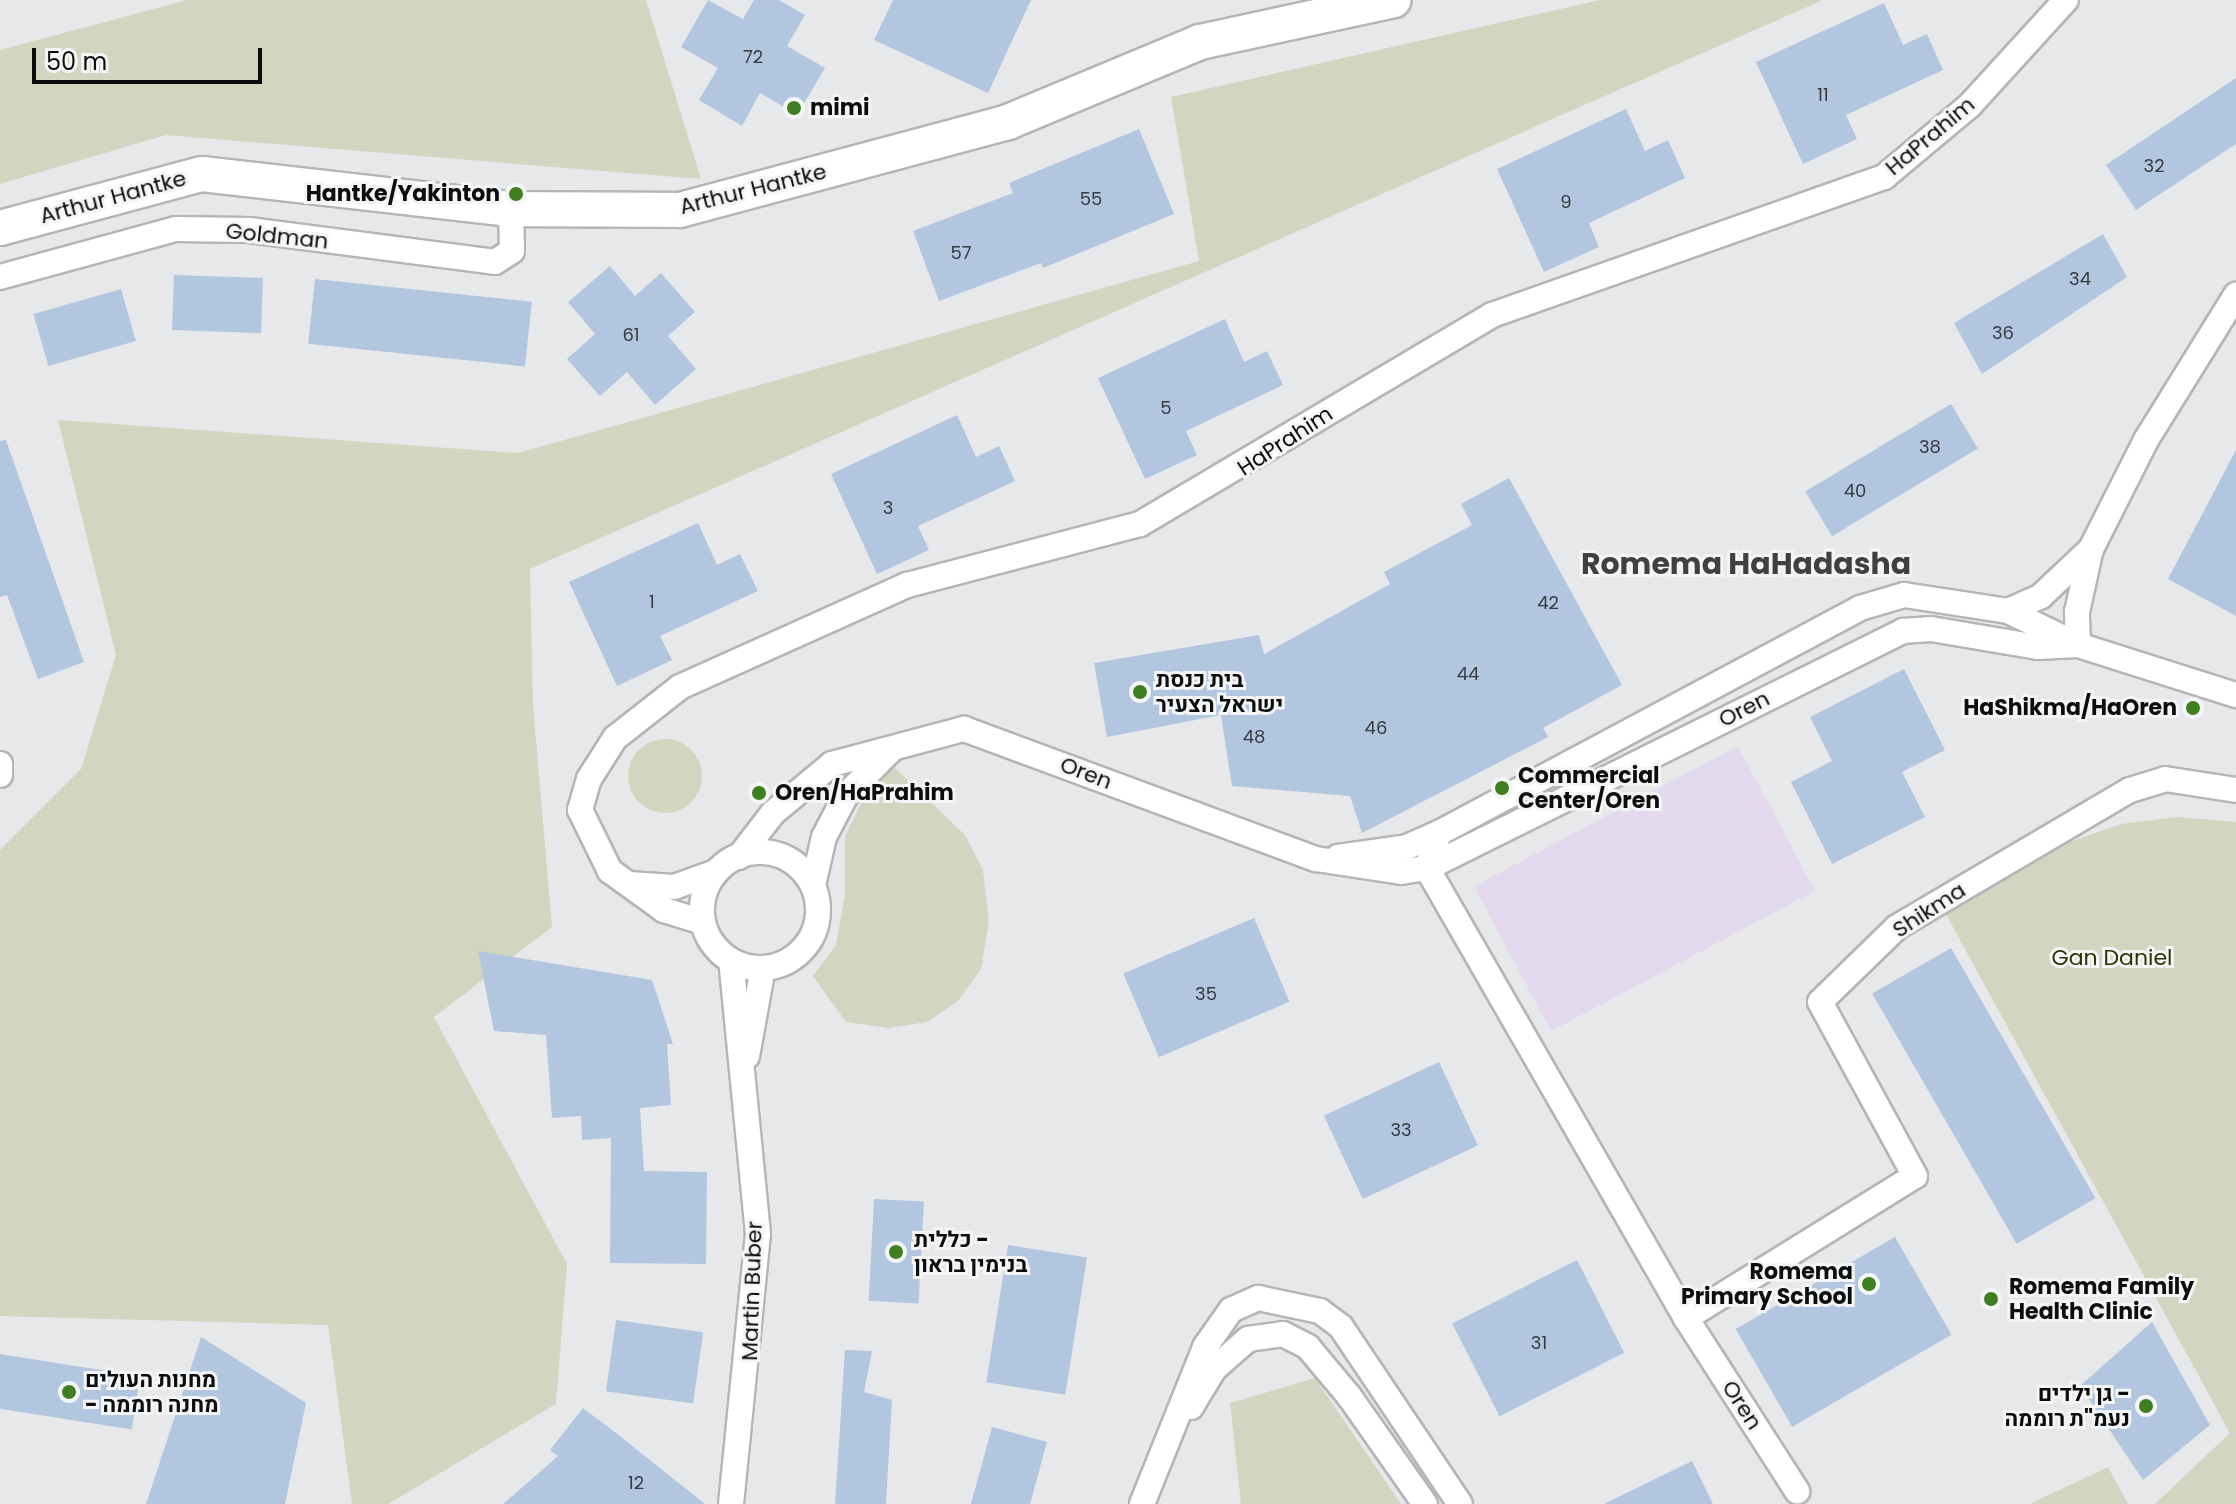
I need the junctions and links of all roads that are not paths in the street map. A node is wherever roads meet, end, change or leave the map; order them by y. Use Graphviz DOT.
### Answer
graph roads {
  1 [pos="1394,0"];
  2 [pos="2066,0"];
  3 [pos="511,209"];
  4 [pos="0,228"];
  5 [pos="0,277"];
  6 [pos="2236,295"];
  7 [pos="2091,549"];
  8 [pos="2008,611"];
  9 [pos="2078,645"];
  10 [pos="2236,695"];
  11 [pos="899,743"];
  12 [pos="0,764"];
  13 [pos="0,775"];
  14 [pos="2236,790"];
  15 [pos="1439,833"];
  16 [pos="739,857"];
  17 [pos="1316,859"];
  18 [pos="1427,868"];
  19 [pos="716,872"];
  20 [pos="629,884"];
  21 [pos="813,885"];
  22 [pos="703,922"];
  23 [pos="731,961"];
  24 [pos="763,968"];
  25 [pos="743,1078"];
  26 [pos="1686,1318"];
  27 [pos="1156,1463"];
  28 [pos="1797,1491"];
  29 [pos="731,1504"];
  30 [pos="1142,1504"];
  31 [pos="1425,1504"];
  32 [pos="1460,1504"];
  1 -- 3 [label="street, Arthur Hantke"];
  2 -- 20 [label="street, HaPrahim"];
  3 -- 4 [label="street, Arthur Hantke"];
  3 -- 5 [label="street, Goldman"];
  6 -- 7 [label="street"];
  7 -- 8 [label="street"];
  7 -- 9 [label="street"];
  8 -- 9 [label="street, Oren"];
  8 -- 15 [label="street, Oren"];
  9 -- 10 [label="street"];
  9 -- 18 [label="street, Oren"];
  11 -- 16 [label="street, Oren"];
  11 -- 17 [label="street, Oren"];
  11 -- 21 [label="street"];
  12 -- 13 [label="street"];
  14 -- 26 [label="street, Shikma"];
  15 -- 17 [label="street, Oren"];
  15 -- 18 [label="street"];
  16 -- 19 [label="street"];
  16 -- 21 [label="street"];
  17 -- 18 [label="street, Oren"];
  18 -- 26 [label="street, Oren"];
  19 -- 20 [label="street"];
  19 -- 22 [label="street"];
  20 -- 22 [label="street, HaPrahim"];
  21 -- 24 [label="street"];
  22 -- 23 [label="street"];
  23 -- 24 [label="street"];
  23 -- 25 [label="street, Martin Buber"];
  24 -- 25 [label="street, Martin Buber"];
  25 -- 29 [label="street, Martin Buber"];
  26 -- 28 [label="street, Oren"];
  27 -- 30 [label="street"];
  27 -- 31 [label="street"];
  27 -- 32 [label="street"];
}
